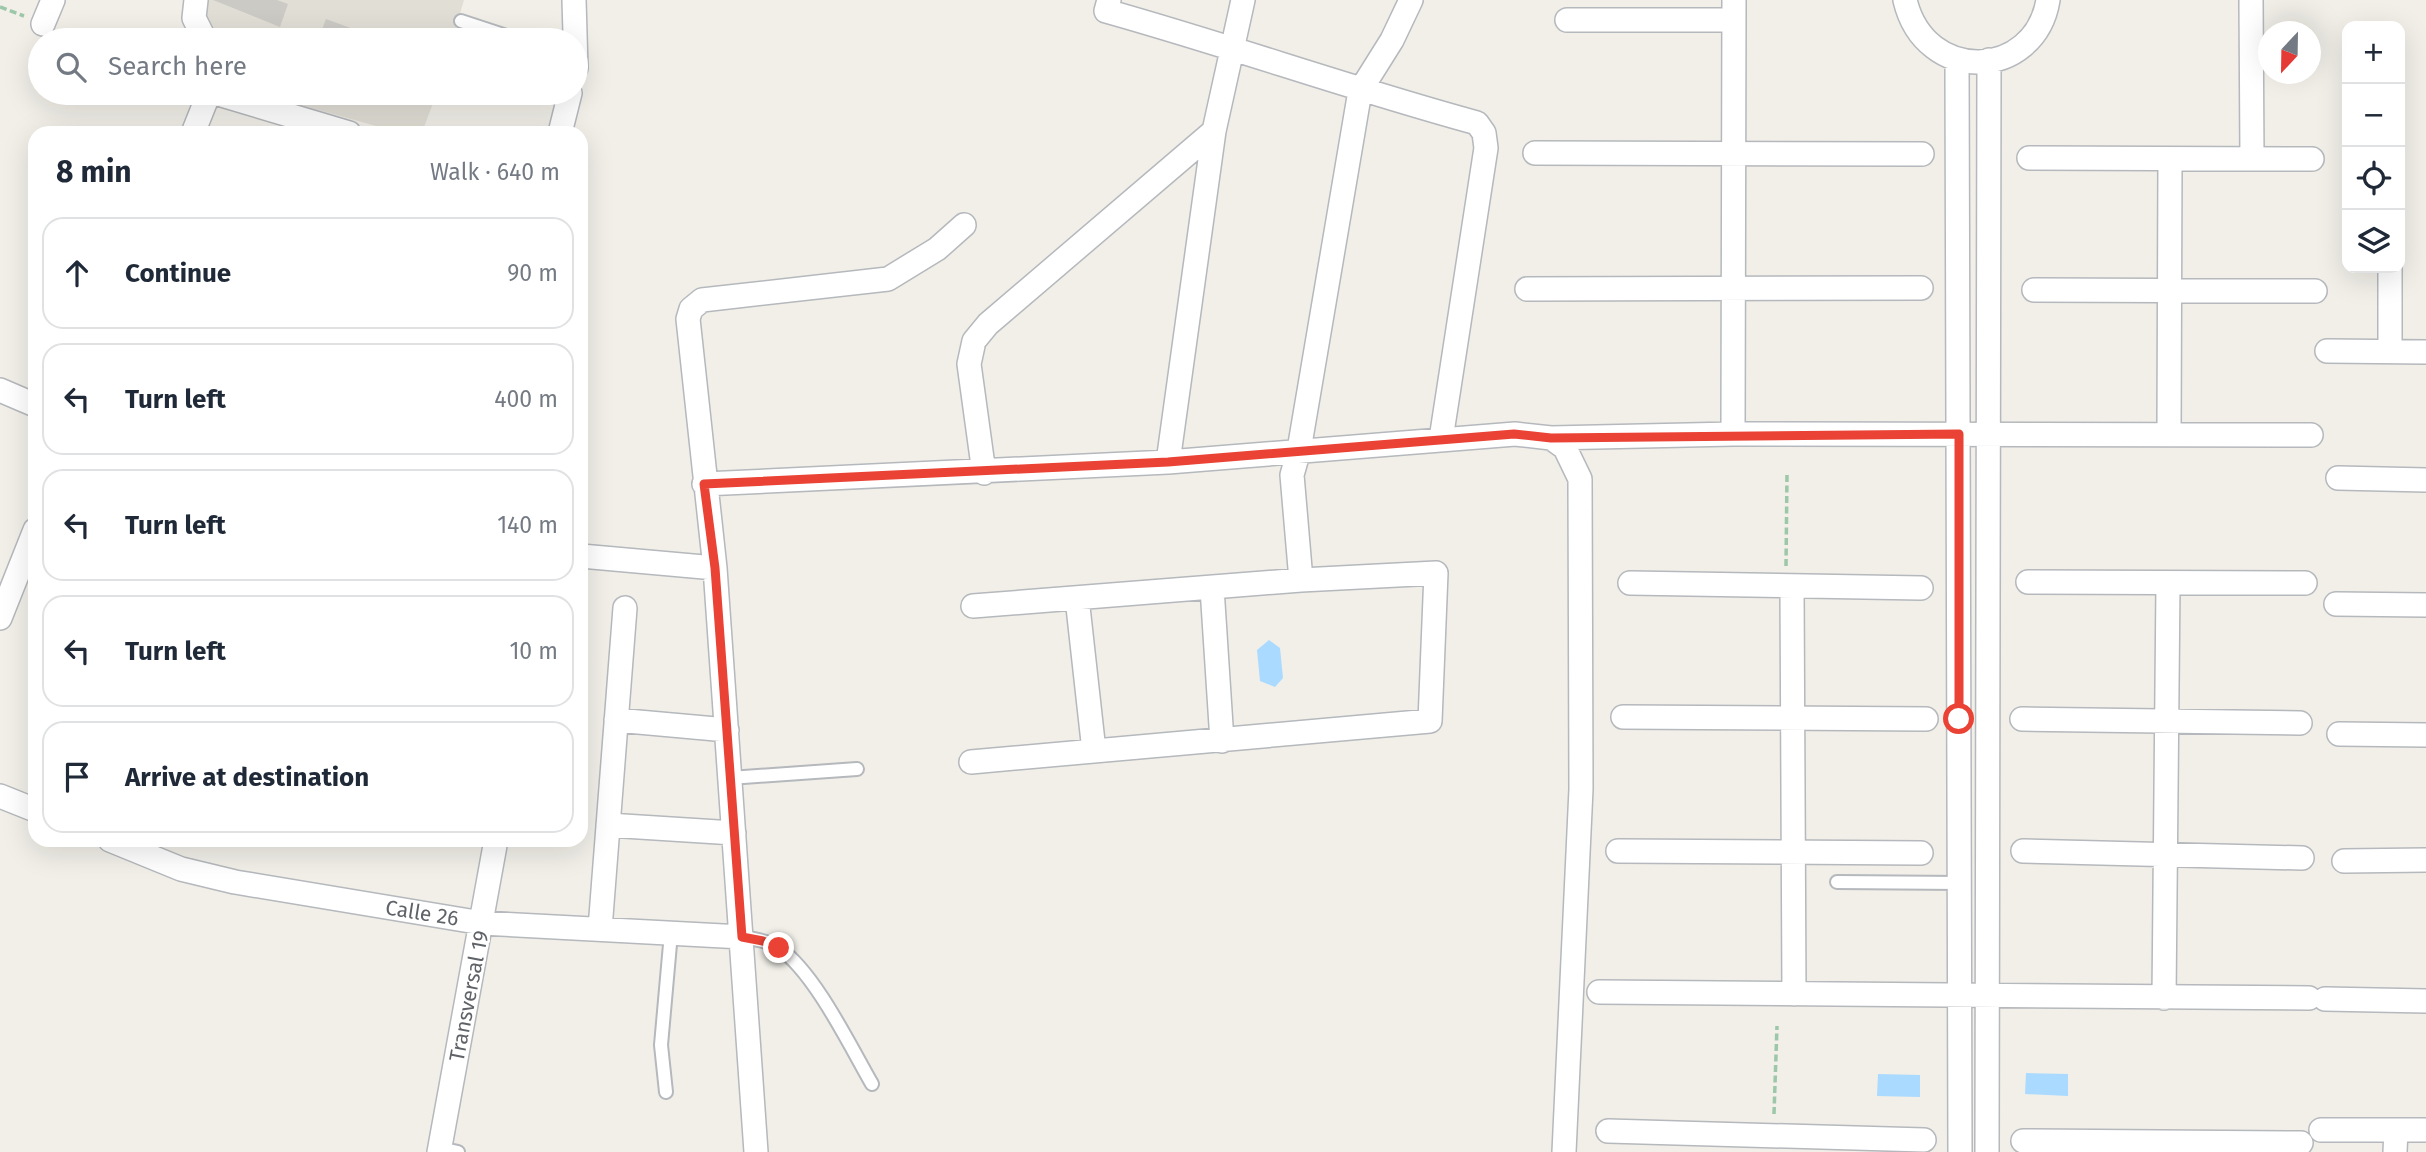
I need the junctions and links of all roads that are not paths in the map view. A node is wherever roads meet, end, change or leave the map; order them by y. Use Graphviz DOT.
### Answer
graph roads {
  1 [pos="53,0"];
  2 [pos="195,0"];
  3 [pos="575,0"];
  4 [pos="1109,0"];
  5 [pos="1243,0"];
  6 [pos="1411,0"];
  7 [pos="1905,0"];
  8 [pos="2048,0"];
  9 [pos="2251,0"];
  10 [pos="1734,10"];
  11 [pos="1567,20"];
  12 [pos="461,21"];
  13 [pos="43,24"];
  14 [pos="199,28"];
  15 [pos="482,28"];
  16 [pos="575,28"];
  17 [pos="1233,47"];
  18 [pos="1989,60"];
  19 [pos="1956,62"];
  20 [pos="1360,91"];
  21 [pos="204,105"];
  22 [pos="255,105"];
  23 [pos="567,105"];
  24 [pos="196,126"];
  25 [pos="326,126"];
  26 [pos="562,126"];
  27 [pos="1214,131"];
  28 [pos="1535,153"];
  29 [pos="1732,153"];
  30 [pos="1922,154"];
  31 [pos="2029,158"];
  32 [pos="2252,158"];
  33 [pos="2171,159"];
  34 [pos="2312,159"];
  35 [pos="964,225"];
  36 [pos="2390,273"];
  37 [pos="1922,288"];
  38 [pos="1527,289"];
  39 [pos="1733,289"];
  40 [pos="2034,290"];
  41 [pos="2169,290"];
  42 [pos="2315,291"];
  43 [pos="2327,351"];
  44 [pos="2389,351"];
  45 [pos="2426,352"];
  46 [pos="0,390"];
  47 [pos="28,402"];
  48 [pos="1959,434"];
  49 [pos="1987,434"];
  50 [pos="2169,434"];
  51 [pos="1733,435"];
  52 [pos="2311,435"];
  53 [pos="1551,438"];
  54 [pos="1441,439"];
  55 [pos="1300,450"];
  56 [pos="1168,462"];
  57 [pos="984,473"];
  58 [pos="2338,478"];
  59 [pos="2426,480"];
  60 [pos="704,484"];
  61 [pos="28,548"];
  62 [pos="588,557"];
  63 [pos="715,568"];
  64 [pos="1301,580"];
  65 [pos="2028,582"];
  66 [pos="1630,583"];
  67 [pos="2305,583"];
  68 [pos="2168,584"];
  69 [pos="1792,587"];
  70 [pos="1212,588"];
  71 [pos="1922,588"];
  72 [pos="1077,598"];
  73 [pos="2336,604"];
  74 [pos="2426,605"];
  75 [pos="973,606"];
  76 [pos="625,608"];
  77 [pos="0,618"];
  78 [pos="1623,717"];
  79 [pos="1792,717"];
  80 [pos="1926,719"];
  81 [pos="2022,719"];
  82 [pos="617,720"];
  83 [pos="2166,720"];
  84 [pos="2300,723"];
  85 [pos="727,730"];
  86 [pos="2339,734"];
  87 [pos="2426,735"];
  88 [pos="1222,741"];
  89 [pos="1094,751"];
  90 [pos="971,762"];
  91 [pos="857,769"];
  92 [pos="730,778"];
  93 [pos="0,796"];
  94 [pos="28,807"];
  95 [pos="608,825"];
  96 [pos="734,833"];
  97 [pos="127,847"];
  98 [pos="495,847"];
  99 [pos="1618,851"];
  100 [pos="2023,851"];
  101 [pos="1793,852"];
  102 [pos="1921,853"];
  103 [pos="2167,853"];
  104 [pos="2302,858"];
  105 [pos="2426,860"];
  106 [pos="2344,861"];
  107 [pos="1836,882"];
  108 [pos="1960,883"];
  109 [pos="482,923"];
  110 [pos="600,929"];
  111 [pos="671,933"];
  112 [pos="742,937"];
  113 [pos="1599,992"];
  114 [pos="1794,994"];
  115 [pos="1959,996"];
  116 [pos="1987,996"];
  117 [pos="2164,998"];
  118 [pos="2426,1001"];
  119 [pos="872,1084"];
  120 [pos="666,1092"];
  121 [pos="2321,1130"];
  122 [pos="2426,1130"];
  123 [pos="1608,1131"];
  124 [pos="1924,1140"];
  125 [pos="2023,1141"];
  126 [pos="2396,1141"];
  127 [pos="1788,1142"];
  128 [pos="2301,1143"];
  129 [pos="2165,1146"];
  130 [pos="446,1151"];
  131 [pos="756,1152"];
  132 [pos="1564,1152"];
  133 [pos="1960,1152"];
  134 [pos="1987,1152"];
  1 -- 13 [label="street"];
  2 -- 14 [label="street"];
  3 -- 16 [label="street"];
  4 -- 17 [label="street"];
  5 -- 17 [label="street"];
  6 -- 20 [label="street"];
  7 -- 19 [label="street"];
  8 -- 18 [label="street"];
  9 -- 32 [label="street"];
  10 -- 11 [label="street"];
  10 -- 29 [label="street"];
  12 -- 15 [label="lane"];
  17 -- 20 [label="street"];
  17 -- 27 [label="street"];
  18 -- 19 [label="street"];
  18 -- 49 [label="street"];
  19 -- 48 [label="street"];
  20 -- 54 [label="street"];
  20 -- 55 [label="street"];
  21 -- 24 [label="street"];
  22 -- 25 [label="street"];
  23 -- 26 [label="street"];
  27 -- 56 [label="street"];
  27 -- 57 [label="street"];
  28 -- 29 [label="street"];
  29 -- 30 [label="street"];
  29 -- 39 [label="street"];
  31 -- 33 [label="street"];
  32 -- 33 [label="street"];
  32 -- 34 [label="street"];
  33 -- 41 [label="street"];
  35 -- 60 [label="street"];
  36 -- 44 [label="street"];
  37 -- 39 [label="street"];
  38 -- 39 [label="street"];
  39 -- 51 [label="street"];
  40 -- 41 [label="street"];
  41 -- 42 [label="street"];
  41 -- 50 [label="street"];
  43 -- 44 [label="street"];
  44 -- 45 [label="street"];
  46 -- 47 [label="street"];
  48 -- 49 [label="street"];
  48 -- 51 [label="street"];
  48 -- 108 [label="street"];
  49 -- 50 [label="street"];
  49 -- 116 [label="street"];
  50 -- 52 [label="street"];
  51 -- 53 [label="street"];
  53 -- 54 [label="street"];
  53 -- 132 [label="street"];
  54 -- 55 [label="street"];
  55 -- 56 [label="street"];
  55 -- 64 [label="street"];
  56 -- 57 [label="street"];
  57 -- 60 [label="street"];
  58 -- 59 [label="street"];
  60 -- 63 [label="street"];
  61 -- 77 [label="street"];
  62 -- 63 [label="street"];
  63 -- 85 [label="street"];
  64 -- 70 [label="street"];
  64 -- 88 [label="street"];
  65 -- 68 [label="street"];
  66 -- 69 [label="street"];
  67 -- 68 [label="street"];
  68 -- 83 [label="street"];
  69 -- 71 [label="street"];
  69 -- 79 [label="street"];
  70 -- 72 [label="street"];
  70 -- 88 [label="street"];
  72 -- 75 [label="street"];
  72 -- 89 [label="street"];
  73 -- 74 [label="street"];
  76 -- 82 [label="street"];
  78 -- 79 [label="street"];
  79 -- 80 [label="street"];
  79 -- 101 [label="street"];
  81 -- 83 [label="street"];
  82 -- 85 [label="street"];
  82 -- 95 [label="street"];
  83 -- 84 [label="street"];
  83 -- 103 [label="street"];
  85 -- 92 [label="street"];
  86 -- 87 [label="street"];
  88 -- 89 [label="street"];
  89 -- 90 [label="street"];
  91 -- 92 [label="lane"];
  92 -- 96 [label="street"];
  93 -- 94 [label="street"];
  95 -- 96 [label="street"];
  95 -- 110 [label="street"];
  96 -- 112 [label="street"];
  97 -- 109 [label="street, Calle 26"];
  98 -- 109 [label="street, Transversal 19"];
  99 -- 101 [label="street"];
  100 -- 103 [label="street"];
  101 -- 102 [label="street"];
  101 -- 114 [label="street"];
  103 -- 104 [label="street"];
  103 -- 117 [label="street"];
  105 -- 106 [label="street"];
  107 -- 108 [label="lane"];
  108 -- 115 [label="street"];
  109 -- 110 [label="street, Calle 26"];
  109 -- 130 [label="street, Transversal 19"];
  110 -- 111 [label="street, Calle 26"];
  111 -- 112 [label="street, Calle 26"];
  111 -- 120 [label="lane"];
  112 -- 119 [label="lane"];
  112 -- 131 [label="street"];
  113 -- 114 [label="street"];
  114 -- 115 [label="street"];
  115 -- 116 [label="street"];
  115 -- 133 [label="street"];
  116 -- 117 [label="street"];
  116 -- 134 [label="street"];
  117 -- 118 [label="street"];
  121 -- 126 [label="street"];
  122 -- 126 [label="street"];
  123 -- 127 [label="street"];
  124 -- 127 [label="street"];
  125 -- 129 [label="street"];
  128 -- 129 [label="street"];
}
